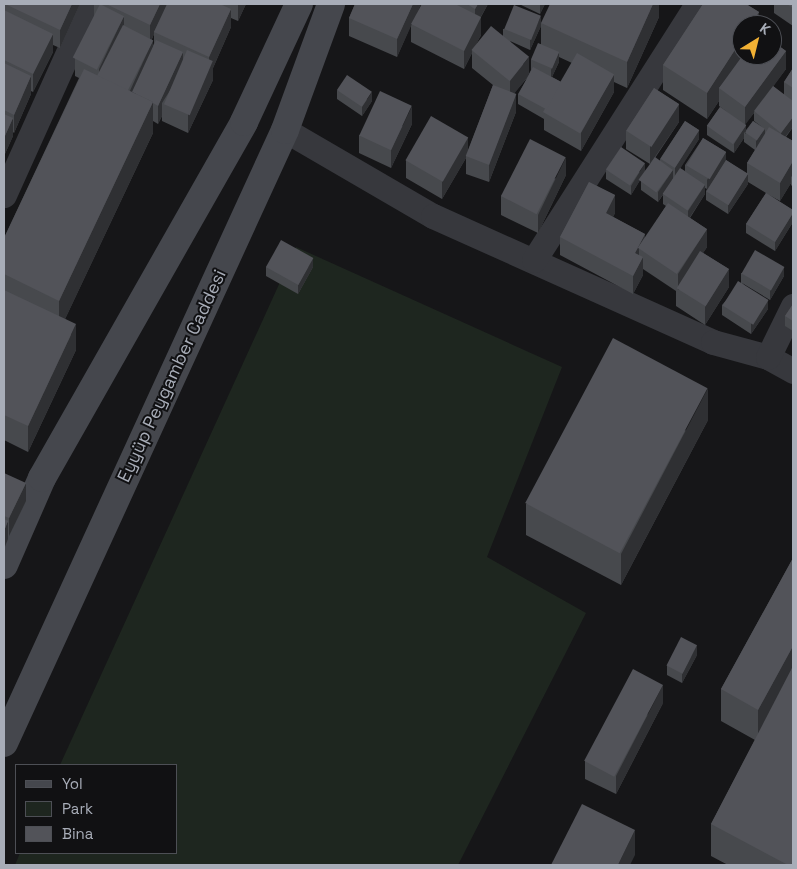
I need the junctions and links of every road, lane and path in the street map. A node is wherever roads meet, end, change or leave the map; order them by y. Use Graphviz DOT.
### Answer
graph roads {
  1 [pos="90,4"];
  2 [pos="299,4"];
  3 [pos="331,4"];
  4 [pos="697,4"];
  5 [pos="285,130"];
  6 [pos="4,195"];
  7 [pos="534,260"];
  8 [pos="793,306"];
  9 [pos="768,357"];
  10 [pos="793,371"];
  11 [pos="4,565"];
  12 [pos="4,743"];
  1 -- 6 [label="street"];
  2 -- 11 [label="street"];
  3 -- 5 [label="street, Eyyüp Peygamber Caddesi"];
  4 -- 7 [label="street"];
  5 -- 7 [label="street"];
  5 -- 12 [label="street, Eyyüp Peygamber Caddesi"];
  7 -- 9 [label="street"];
  8 -- 9 [label="street"];
  9 -- 10 [label="street"];
}
